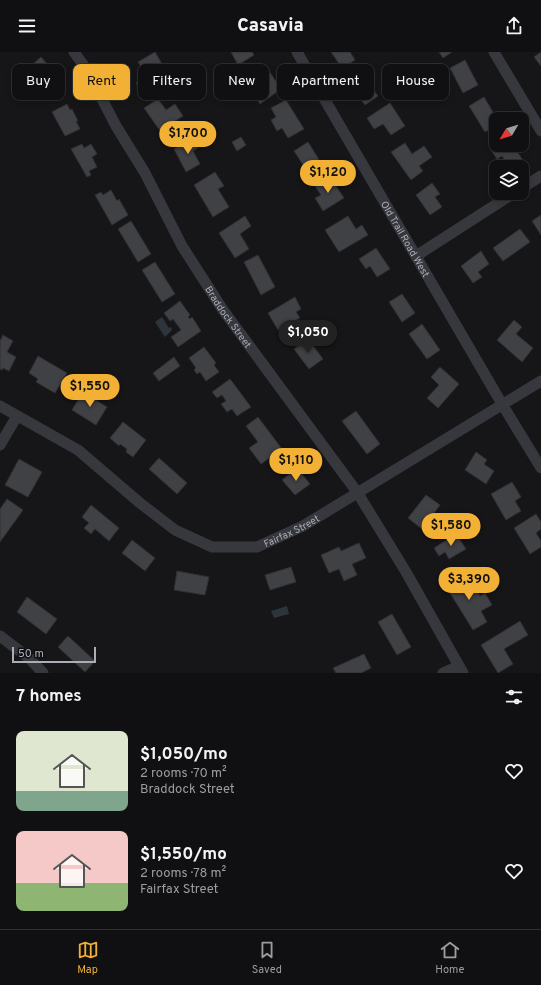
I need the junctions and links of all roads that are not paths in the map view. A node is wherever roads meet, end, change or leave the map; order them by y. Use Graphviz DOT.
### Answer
graph roads {
  1 [pos="74,52"];
  2 [pos="297,52"];
  3 [pos="494,52"];
  4 [pos="541,131"];
  5 [pos="541,176"];
  6 [pos="529,184"];
  7 [pos="503,200"];
  8 [pos="416,256"];
  9 [pos="541,381"];
  10 [pos="502,404"];
  11 [pos="0,406"];
  12 [pos="17,416"];
  13 [pos="0,445"];
  14 [pos="541,468"];
  15 [pos="357,492"];
  16 [pos="0,636"];
  17 [pos="461,669"];
  18 [pos="43,673"];
  19 [pos="443,673"];
  1 -- 15 [label="street, Braddock Street"];
  2 -- 8 [label="street, Old Trail Road West"];
  3 -- 4 [label="street"];
  5 -- 6 [label="street"];
  7 -- 8 [label="street"];
  8 -- 10 [label="street, Old Trail Road West"];
  9 -- 10 [label="street, Fairfax Street"];
  10 -- 14 [label="street, Old Trail Road West"];
  10 -- 15 [label="street, Fairfax Street"];
  11 -- 12 [label="street, Fairfax Street"];
  12 -- 13 [label="street"];
  12 -- 15 [label="street, Fairfax Street"];
  15 -- 17 [label="street, Braddock Street"];
  16 -- 18 [label="street"];
  17 -- 19 [label="street"];
}
